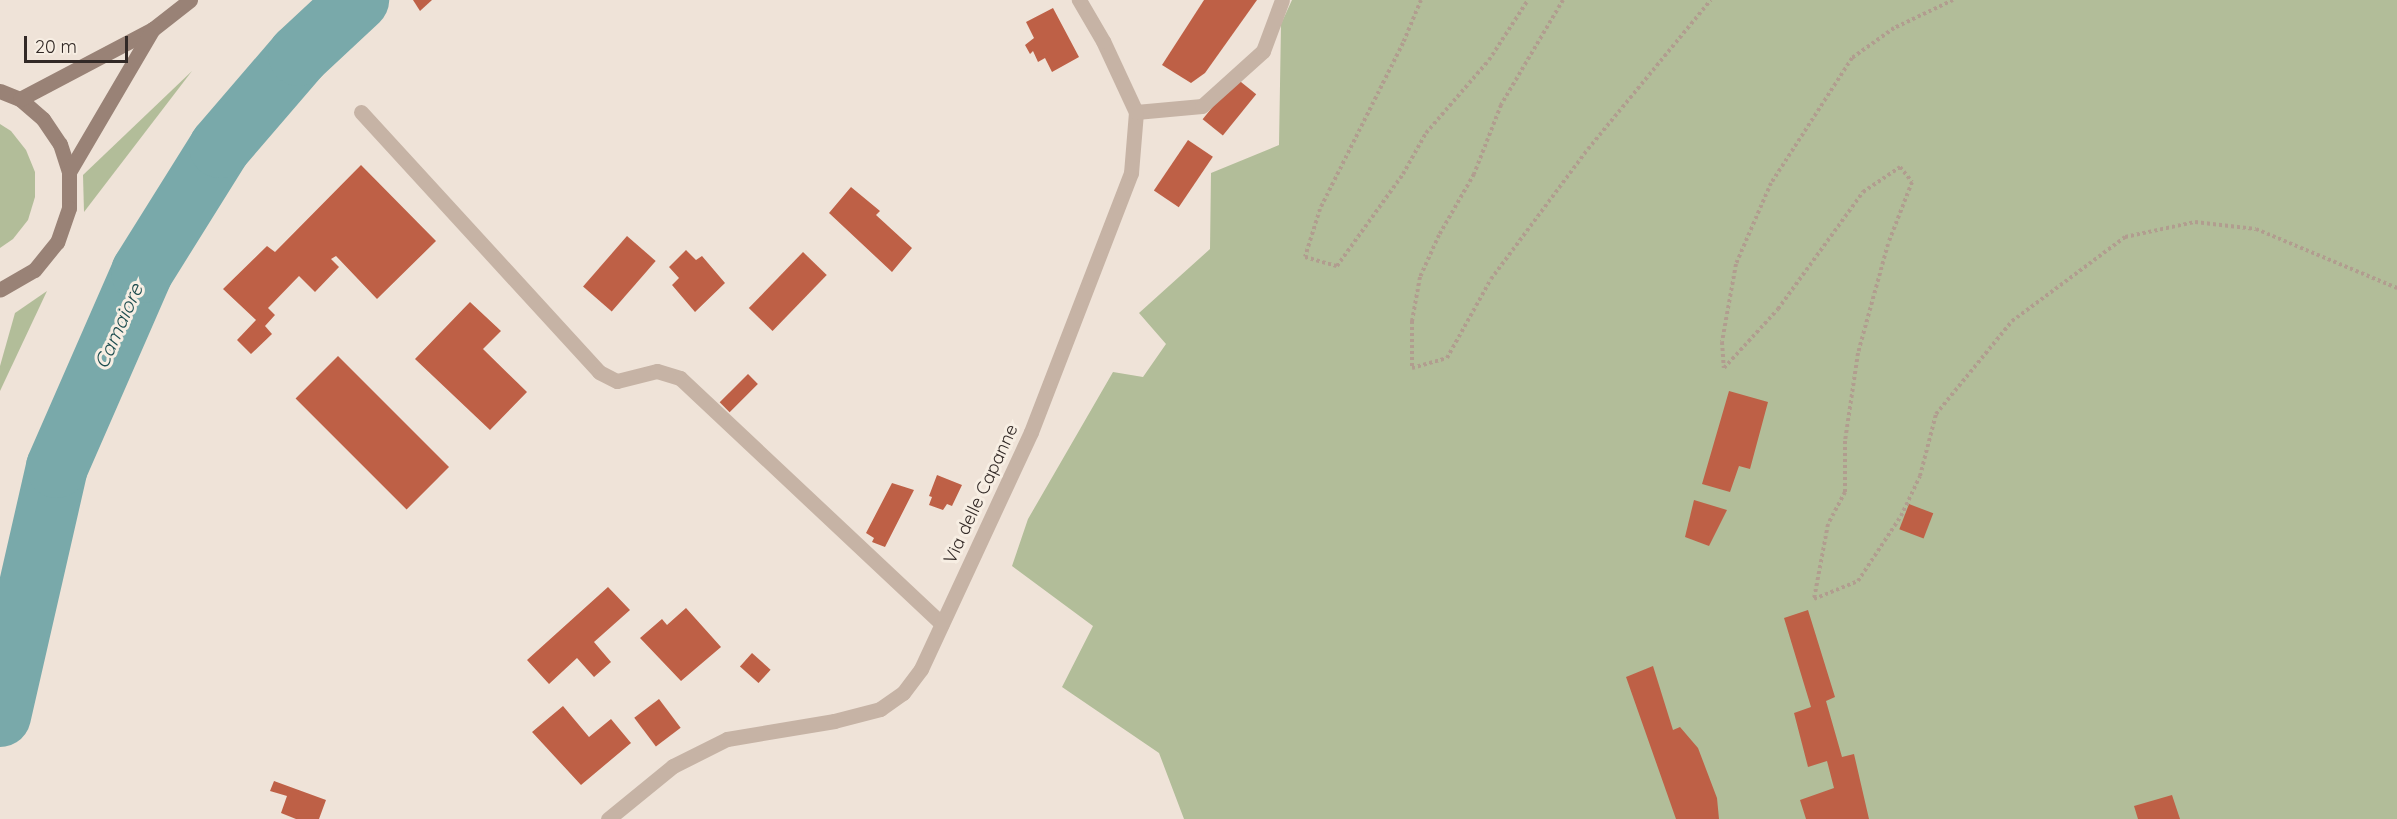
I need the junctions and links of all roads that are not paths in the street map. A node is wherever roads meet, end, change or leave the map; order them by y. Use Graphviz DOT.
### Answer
graph roads {
  1 [pos="190,0"];
  2 [pos="1079,0"];
  3 [pos="1282,0"];
  4 [pos="153,29"];
  5 [pos="0,91"];
  6 [pos="20,99"];
  7 [pos="361,112"];
  8 [pos="1136,112"];
  9 [pos="69,172"];
  10 [pos="1,293"];
  11 [pos="942,624"];
  12 [pos="608,819"];
  1 -- 4 [label="main road"];
  2 -- 8 [label="street, Via delle Capanne"];
  3 -- 8 [label="street"];
  4 -- 6 [label="main road"];
  4 -- 9 [label="main road"];
  5 -- 6 [label="main road"];
  6 -- 9 [label="main road"];
  7 -- 11 [label="street"];
  8 -- 11 [label="street, Via delle Capanne"];
  9 -- 10 [label="main road"];
  11 -- 12 [label="street, Via delle Capanne"];
}
